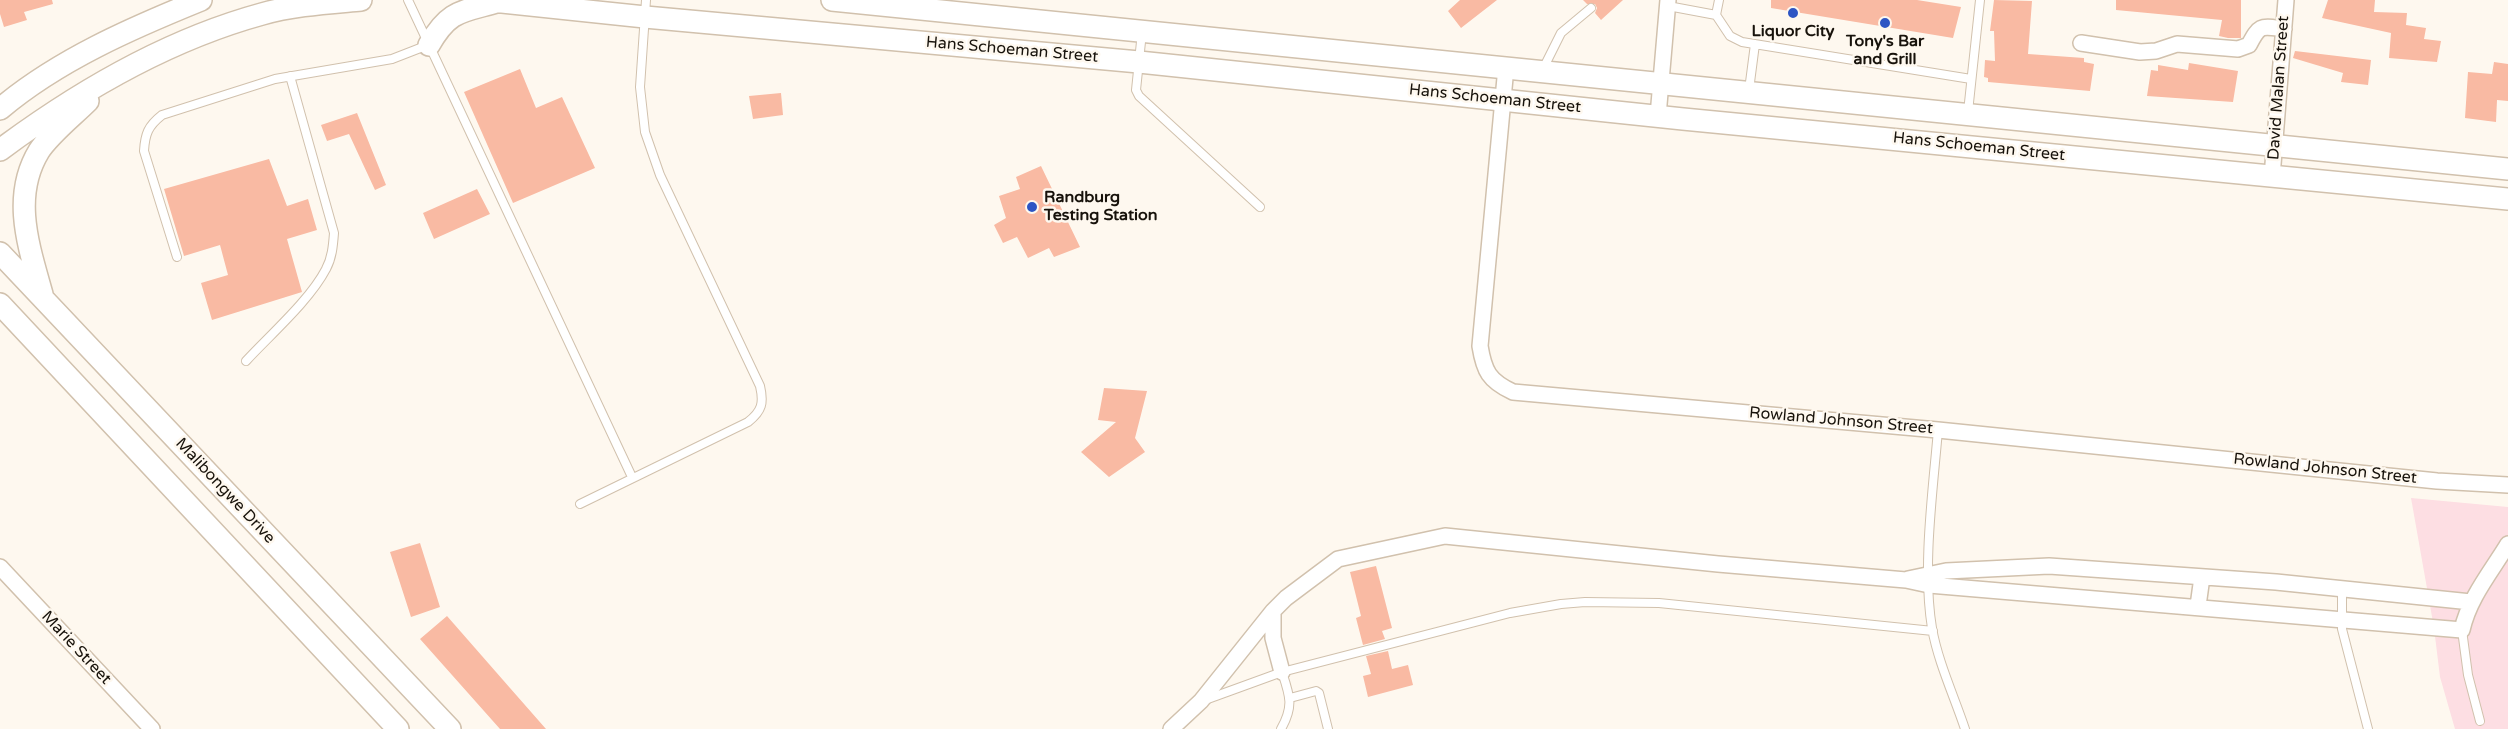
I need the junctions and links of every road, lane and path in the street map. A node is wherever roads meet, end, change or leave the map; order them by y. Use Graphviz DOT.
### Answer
graph roads {
  1 [pos="201,0"];
  2 [pos="361,0"];
  3 [pos="408,0"];
  4 [pos="492,0"];
  5 [pos="832,0"];
  6 [pos="1719,0"];
  7 [pos="1980,0"];
  8 [pos="2286,0"];
  9 [pos="1668,3"];
  10 [pos="1591,8"];
  11 [pos="646,9"];
  12 [pos="1716,15"];
  13 [pos="2284,29"];
  14 [pos="1143,31"];
  15 [pos="2080,43"];
  16 [pos="1755,44"];
  17 [pos="429,45"];
  18 [pos="1139,62"];
  19 [pos="1506,67"];
  20 [pos="1542,70"];
  21 [pos="290,76"];
  22 [pos="109,79"];
  23 [pos="1971,79"];
  24 [pos="1661,83"];
  25 [pos="1749,92"];
  26 [pos="1501,99"];
  27 [pos="3,105"];
  28 [pos="1967,114"];
  29 [pos="1658,116"];
  30 [pos="2275,144"];
  31 [pos="0,150"];
  32 [pos="2508,169"];
  33 [pos="2272,177"];
  34 [pos="2508,199"];
  35 [pos="1260,207"];
  36 [pos="0,253"];
  37 [pos="177,257"];
  38 [pos="43,299"];
  39 [pos="0,304"];
  40 [pos="246,361"];
  41 [pos="1938,429"];
  42 [pos="632,477"];
  43 [pos="2508,485"];
  44 [pos="580,504"];
  45 [pos="2508,544"];
  46 [pos="0,567"];
  47 [pos="2084,569"];
  48 [pos="2202,577"];
  49 [pos="1929,579"];
  50 [pos="2342,589"];
  51 [pos="2082,597"];
  52 [pos="2471,602"];
  53 [pos="2198,606"];
  54 [pos="1273,611"];
  55 [pos="2342,619"];
  56 [pos="2462,630"];
  57 [pos="1933,631"];
  58 [pos="1282,672"];
  59 [pos="1290,698"];
  60 [pos="1202,701"];
  61 [pos="2480,721"];
  62 [pos="152,729"];
  63 [pos="398,729"];
  64 [pos="450,729"];
  65 [pos="1172,729"];
  66 [pos="1281,729"];
  67 [pos="1328,729"];
  68 [pos="1965,729"];
  69 [pos="2368,729"];
  1 -- 27 [label="main road"];
  2 -- 22 [label="main road"];
  3 -- 17 [label="lane"];
  4 -- 11 [label="main road, Hans Schoeman Street"];
  4 -- 17 [label="main road"];
  5 -- 14 [label="main road, Hans Schoeman Street"];
  6 -- 12 [label="lane"];
  7 -- 23 [label="lane"];
  8 -- 13 [label="street, David Malan Street"];
  9 -- 12 [label="lane"];
  9 -- 24 [label="street"];
  10 -- 20 [label="lane"];
  11 -- 18 [label="main road, Hans Schoeman Street"];
  11 -- 42 [label="lane"];
  12 -- 16 [label="lane"];
  13 -- 15 [label="street"];
  13 -- 30 [label="street, David Malan Street"];
  14 -- 18 [label="lane"];
  14 -- 19 [label="main road, Hans Schoeman Street"];
  16 -- 23 [label="lane"];
  16 -- 25 [label="lane"];
  17 -- 21 [label="lane"];
  17 -- 42 [label="lane"];
  18 -- 26 [label="main road, Hans Schoeman Street"];
  18 -- 35 [label="lane"];
  19 -- 20 [label="main road, Hans Schoeman Street"];
  19 -- 26 [label="street, Rowland Johnson Street"];
  20 -- 24 [label="main road, Hans Schoeman Street"];
  21 -- 37 [label="lane"];
  21 -- 40 [label="lane"];
  22 -- 31 [label="main road"];
  22 -- 38 [label="main road"];
  23 -- 28 [label="lane"];
  24 -- 25 [label="main road, Hans Schoeman Street"];
  24 -- 29 [label="street"];
  25 -- 28 [label="main road, Hans Schoeman Street"];
  26 -- 29 [label="main road, Hans Schoeman Street"];
  26 -- 41 [label="street, Rowland Johnson Street"];
  28 -- 30 [label="main road, Hans Schoeman Street"];
  29 -- 33 [label="main road, Hans Schoeman Street"];
  30 -- 32 [label="main road, Hans Schoeman Street"];
  30 -- 33 [label="street, David Malan Street"];
  33 -- 34 [label="main road, Hans Schoeman Street"];
  36 -- 38 [label="main road, Malibongwe Drive"];
  38 -- 64 [label="main road, Malibongwe Drive"];
  39 -- 63 [label="main road"];
  41 -- 43 [label="street, Rowland Johnson Street"];
  41 -- 49 [label="lane"];
  42 -- 44 [label="lane"];
  45 -- 52 [label="street"];
  46 -- 62 [label="street, Marie Street"];
  47 -- 48 [label="street"];
  47 -- 49 [label="street"];
  47 -- 51 [label="street"];
  48 -- 50 [label="street"];
  48 -- 53 [label="street"];
  49 -- 51 [label="street"];
  49 -- 54 [label="street"];
  49 -- 57 [label="lane"];
  50 -- 52 [label="street"];
  50 -- 55 [label="lane"];
  51 -- 53 [label="street"];
  52 -- 56 [label="street"];
  53 -- 55 [label="street"];
  54 -- 58 [label="street"];
  54 -- 60 [label="street"];
  55 -- 56 [label="street"];
  55 -- 69 [label="lane"];
  56 -- 61 [label="lane"];
  57 -- 58 [label="lane"];
  57 -- 68 [label="lane"];
  58 -- 59 [label="lane"];
  58 -- 60 [label="lane"];
  59 -- 66 [label="lane"];
  59 -- 67 [label="lane"];
  60 -- 65 [label="street"];
}
